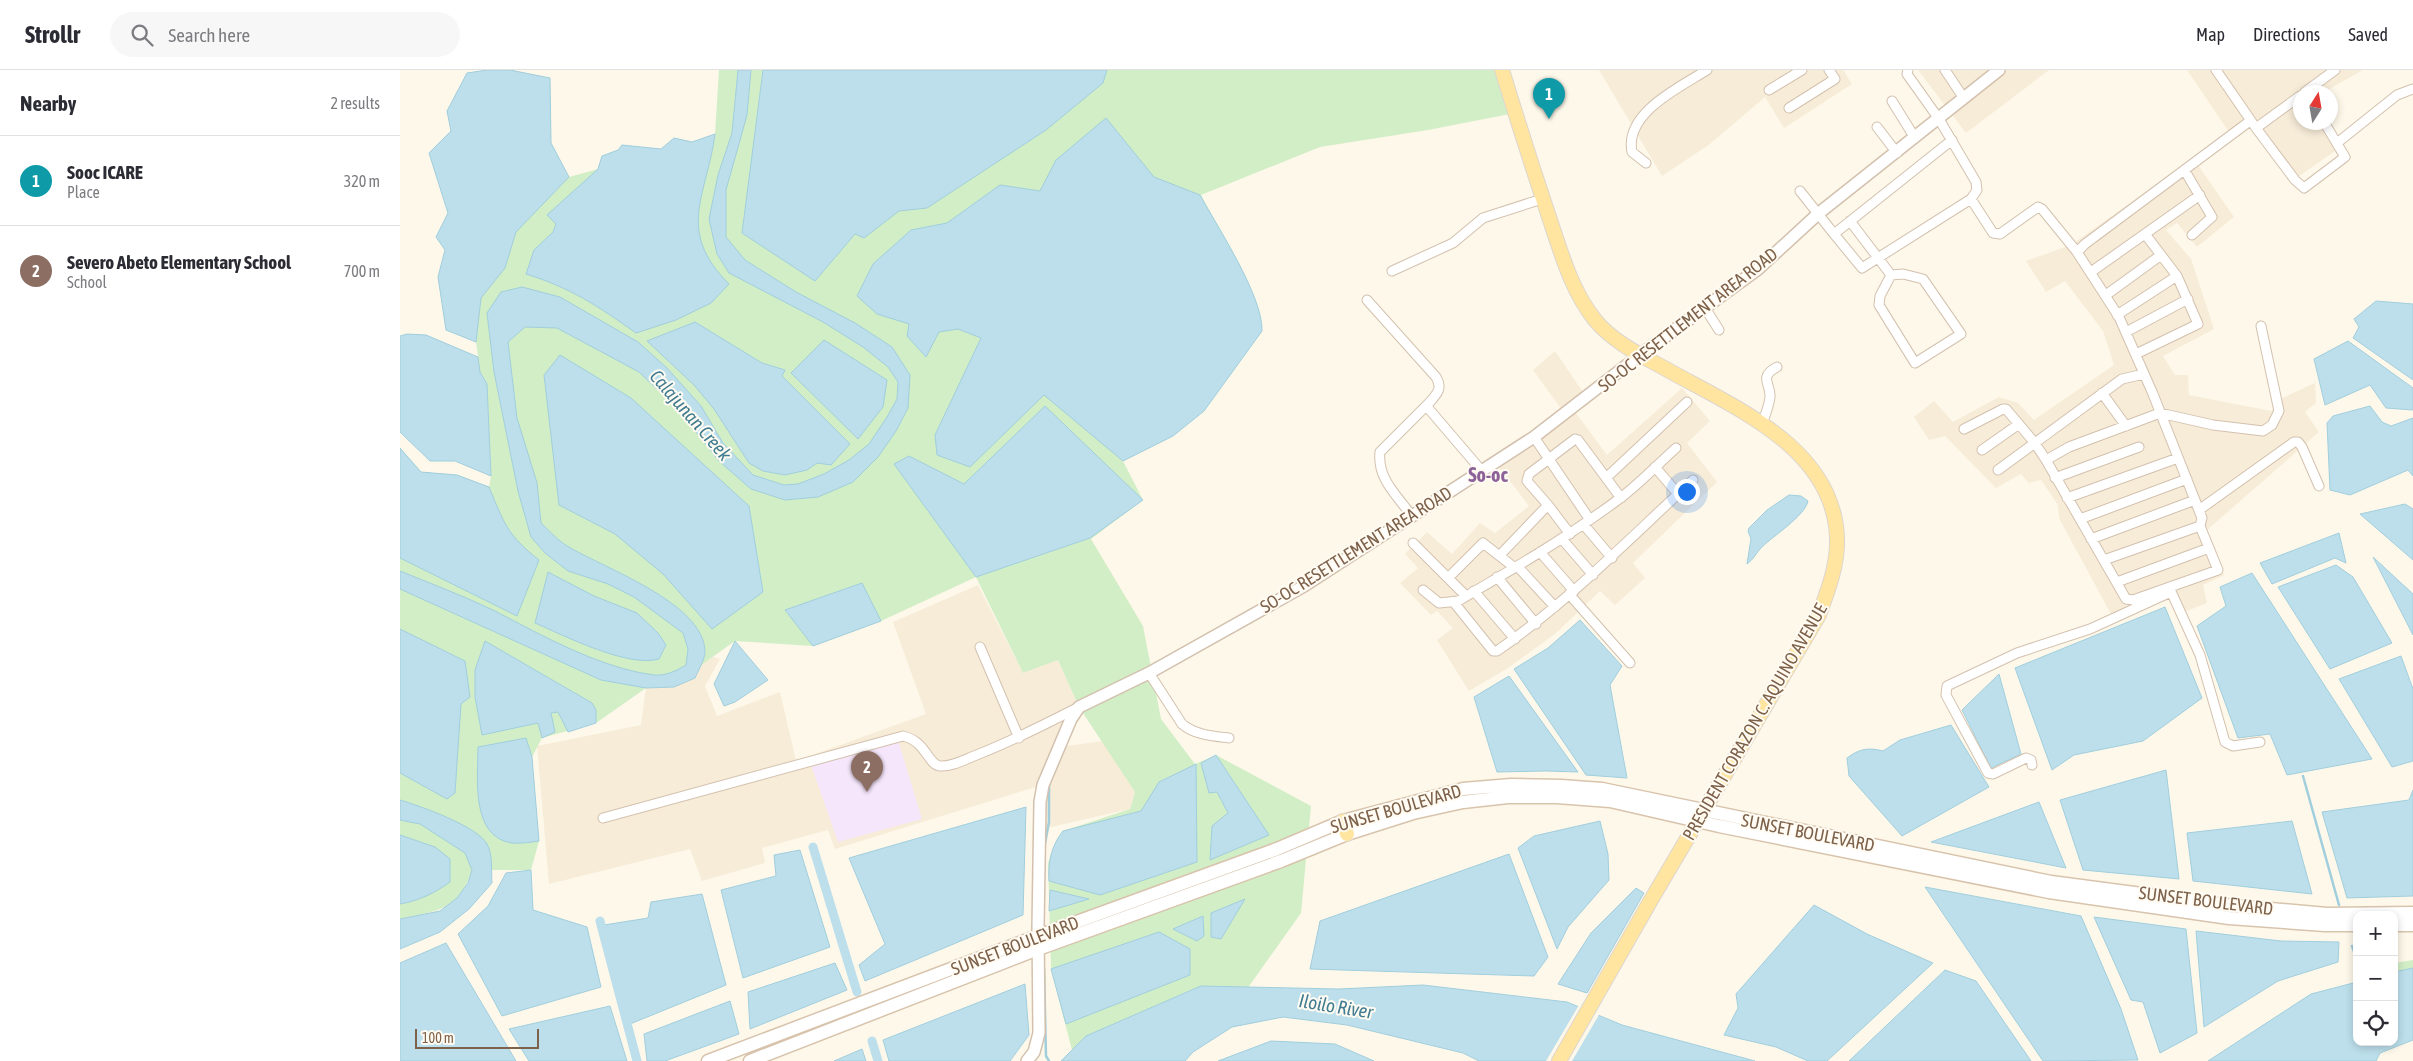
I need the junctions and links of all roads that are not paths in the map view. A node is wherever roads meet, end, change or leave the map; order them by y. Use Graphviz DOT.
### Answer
graph roads {
  1 [pos="1502,70"];
  2 [pos="1707,70"];
  3 [pos="1802,70"];
  4 [pos="1829,70"];
  5 [pos="1908,70"];
  6 [pos="1945,70"];
  7 [pos="1999,70"];
  8 [pos="2216,70"];
  9 [pos="2335,70"];
  10 [pos="2315,85"];
  11 [pos="2413,89"];
  12 [pos="1769,90"];
  13 [pos="1963,97"];
  14 [pos="2293,100"];
  15 [pos="1892,101"];
  16 [pos="1790,108"];
  17 [pos="1939,119"];
  18 [pos="2253,124"];
  19 [pos="1877,127"];
  20 [pos="2329,130"];
  21 [pos="1915,138"];
  22 [pos="1952,140"];
  23 [pos="2337,143"];
  24 [pos="1897,153"];
  25 [pos="1646,163"];
  26 [pos="2185,171"];
  27 [pos="1800,191"];
  28 [pos="2200,195"];
  29 [pos="1542,199"];
  30 [pos="1971,199"];
  31 [pos="1819,213"];
  32 [pos="1850,221"];
  33 [pos="1834,234"];
  34 [pos="2145,234"];
  35 [pos="2192,235"];
  36 [pos="2077,252"];
  37 [pos="2161,255"];
  38 [pos="1880,258"];
  39 [pos="1392,270"];
  40 [pos="2091,272"];
  41 [pos="1891,274"];
  42 [pos="2177,276"];
  43 [pos="2106,296"];
  44 [pos="2188,299"];
  45 [pos="1367,300"];
  46 [pos="1705,308"];
  47 [pos="2118,315"];
  48 [pos="2261,326"];
  49 [pos="1719,330"];
  50 [pos="2126,332"];
  51 [pos="2136,354"];
  52 [pos="1640,355"];
  53 [pos="1777,368"];
  54 [pos="2144,374"];
  55 [pos="2102,393"];
  56 [pos="1687,402"];
  57 [pos="1428,404"];
  58 [pos="2160,413"];
  59 [pos="1762,424"];
  60 [pos="2019,424"];
  61 [pos="2126,426"];
  62 [pos="1964,429"];
  63 [pos="1534,437"];
  64 [pos="2034,442"];
  65 [pos="1676,448"];
  66 [pos="2139,448"];
  67 [pos="1982,450"];
  68 [pos="1550,458"];
  69 [pos="2178,458"];
  70 [pos="2046,460"];
  71 [pos="1655,466"];
  72 [pos="1481,470"];
  73 [pos="1998,470"];
  74 [pos="1606,478"];
  75 [pos="2056,478"];
  76 [pos="2187,479"];
  77 [pos="1694,480"];
  78 [pos="2319,486"];
  79 [pos="1678,494"];
  80 [pos="1621,498"];
  81 [pos="2067,498"];
  82 [pos="2195,500"];
  83 [pos="1548,505"];
  84 [pos="2199,510"];
  85 [pos="1411,515"];
  86 [pos="2080,519"];
  87 [pos="1587,522"];
  88 [pos="2200,526"];
  89 [pos="1566,537"];
  90 [pos="2091,539"];
  91 [pos="1413,543"];
  92 [pos="2209,548"];
  93 [pos="1540,552"];
  94 [pos="1500,556"];
  95 [pos="1612,558"];
  96 [pos="2104,560"];
  97 [pos="1517,568"];
  98 [pos="1593,575"];
  99 [pos="1497,577"];
  100 [pos="1448,578"];
  101 [pos="2117,582"];
  102 [pos="1423,590"];
  103 [pos="2170,590"];
  104 [pos="1571,592"];
  105 [pos="1470,594"];
  106 [pos="1458,601"];
  107 [pos="1555,607"];
  108 [pos="1536,624"];
  109 [pos="1515,639"];
  110 [pos="980,647"];
  111 [pos="1630,663"];
  112 [pos="1149,673"];
  113 [pos="1080,707"];
  114 [pos="1019,738"];
  115 [pos="1229,738"];
  116 [pos="2260,742"];
  117 [pos="2032,766"];
  118 [pos="1701,817"];
  119 [pos="602,818"];
  120 [pos="2078,891"];
  121 [pos="2413,913"];
  122 [pos="2353,925"];
  123 [pos="2398,925"];
  124 [pos="2413,925"];
  125 [pos="1038,943"];
  126 [pos="708,1061"];
  127 [pos="750,1061"];
  128 [pos="1027,1061"];
  129 [pos="1559,1061"];
  1 -- 29 [label="main road, PRESIDENT CORAZON C. AQUINO AVENUE"];
  2 -- 25 [label="street"];
  3 -- 12 [label="street"];
  4 -- 16 [label="street"];
  5 -- 17 [label="street"];
  6 -- 13 [label="street"];
  7 -- 13 [label="street, SO-OC RESETTLEMENT AREA ROAD"];
  8 -- 18 [label="street"];
  9 -- 10 [label="street"];
  11 -- 23 [label="street"];
  13 -- 17 [label="street, SO-OC RESETTLEMENT AREA ROAD"];
  14 -- 18 [label="street"];
  15 -- 21 [label="street"];
  17 -- 21 [label="street, SO-OC RESETTLEMENT AREA ROAD"];
  17 -- 22 [label="street"];
  18 -- 23 [label="street"];
  18 -- 26 [label="street"];
  19 -- 24 [label="street"];
  20 -- 23 [label="street"];
  21 -- 24 [label="street, SO-OC RESETTLEMENT AREA ROAD"];
  22 -- 30 [label="street"];
  22 -- 32 [label="street"];
  24 -- 31 [label="street, SO-OC RESETTLEMENT AREA ROAD"];
  26 -- 28 [label="street"];
  26 -- 36 [label="street"];
  27 -- 31 [label="street"];
  28 -- 34 [label="street"];
  28 -- 35 [label="street"];
  29 -- 39 [label="street"];
  29 -- 52 [label="main road, PRESIDENT CORAZON C. AQUINO AVENUE"];
  30 -- 36 [label="street"];
  30 -- 38 [label="street"];
  31 -- 33 [label="street"];
  31 -- 46 [label="street, SO-OC RESETTLEMENT AREA ROAD"];
  32 -- 33 [label="street"];
  32 -- 38 [label="street"];
  33 -- 38 [label="street"];
  34 -- 37 [label="street"];
  34 -- 40 [label="street"];
  36 -- 40 [label="street"];
  37 -- 42 [label="street"];
  37 -- 43 [label="street"];
  38 -- 41 [label="street"];
  40 -- 43 [label="street"];
  41 -- 41 [label="street"];
  42 -- 44 [label="street"];
  42 -- 47 [label="street"];
  43 -- 47 [label="street"];
  44 -- 50 [label="street"];
  44 -- 51 [label="street"];
  45 -- 57 [label="street"];
  46 -- 49 [label="street"];
  46 -- 52 [label="street, SO-OC RESETTLEMENT AREA ROAD"];
  47 -- 50 [label="street"];
  48 -- 58 [label="street"];
  50 -- 51 [label="street"];
  51 -- 54 [label="street"];
  52 -- 59 [label="main road, PRESIDENT CORAZON C. AQUINO AVENUE"];
  52 -- 63 [label="street, SO-OC RESETTLEMENT AREA ROAD"];
  53 -- 59 [label="street"];
  54 -- 55 [label="street"];
  54 -- 58 [label="street"];
  55 -- 61 [label="street"];
  55 -- 64 [label="street"];
  56 -- 74 [label="street"];
  57 -- 72 [label="street"];
  57 -- 85 [label="street"];
  58 -- 61 [label="street"];
  58 -- 69 [label="street"];
  59 -- 118 [label="main road, PRESIDENT CORAZON C. AQUINO AVENUE"];
  60 -- 62 [label="street"];
  60 -- 64 [label="street"];
  60 -- 67 [label="street"];
  61 -- 70 [label="street"];
  63 -- 68 [label="street"];
  63 -- 72 [label="street, SO-OC RESETTLEMENT AREA ROAD"];
  64 -- 70 [label="street"];
  64 -- 73 [label="street"];
  65 -- 71 [label="street"];
  66 -- 75 [label="street"];
  68 -- 74 [label="street"];
  68 -- 83 [label="street"];
  68 -- 87 [label="street"];
  69 -- 76 [label="street"];
  69 -- 81 [label="street"];
  70 -- 75 [label="street"];
  71 -- 79 [label="street"];
  71 -- 80 [label="street"];
  72 -- 85 [label="street, SO-OC RESETTLEMENT AREA ROAD"];
  74 -- 80 [label="street"];
  75 -- 81 [label="street"];
  76 -- 82 [label="street"];
  76 -- 86 [label="street"];
  77 -- 79 [label="street"];
  78 -- 84 [label="street"];
  79 -- 95 [label="street"];
  80 -- 87 [label="street"];
  81 -- 86 [label="street"];
  82 -- 84 [label="street"];
  82 -- 90 [label="street"];
  83 -- 89 [label="street"];
  83 -- 94 [label="street"];
  84 -- 88 [label="street"];
  85 -- 112 [label="street, SO-OC RESETTLEMENT AREA ROAD"];
  86 -- 90 [label="street"];
  87 -- 89 [label="street"];
  87 -- 95 [label="street"];
  88 -- 92 [label="street"];
  88 -- 96 [label="street"];
  89 -- 93 [label="street"];
  89 -- 98 [label="street"];
  90 -- 96 [label="street"];
  91 -- 100 [label="street"];
  92 -- 101 [label="street"];
  92 -- 103 [label="street"];
  93 -- 97 [label="street"];
  93 -- 104 [label="street"];
  94 -- 97 [label="street"];
  94 -- 100 [label="street"];
  95 -- 98 [label="street"];
  96 -- 101 [label="street"];
  97 -- 99 [label="street"];
  97 -- 107 [label="street"];
  98 -- 104 [label="street"];
  99 -- 105 [label="street"];
  99 -- 108 [label="street"];
  100 -- 105 [label="street"];
  101 -- 103 [label="street"];
  102 -- 106 [label="street"];
  103 -- 116 [label="street"];
  103 -- 117 [label="street"];
  104 -- 107 [label="street"];
  104 -- 111 [label="street"];
  105 -- 106 [label="street"];
  105 -- 109 [label="street"];
  106 -- 109 [label="street"];
  107 -- 108 [label="street"];
  108 -- 109 [label="street"];
  110 -- 114 [label="street"];
  112 -- 113 [label="street, SO-OC RESETTLEMENT AREA ROAD"];
  112 -- 115 [label="street"];
  113 -- 114 [label="street"];
  113 -- 125 [label="street"];
  114 -- 119 [label="street"];
  118 -- 120 [label="main road, SUNSET BOULEVARD"];
  118 -- 125 [label="main road, SUNSET BOULEVARD"];
  118 -- 129 [label="main road, PRESIDENT CORAZON C. AQUINO AVENUE"];
  120 -- 121 [label="main road, SUNSET BOULEVARD"];
  120 -- 122 [label="main road, SUNSET BOULEVARD"];
  123 -- 124 [label="main road"];
  125 -- 126 [label="main road, SUNSET BOULEVARD"];
  125 -- 127 [label="main road, SUNSET BOULEVARD"];
  125 -- 128 [label="street"];
}
